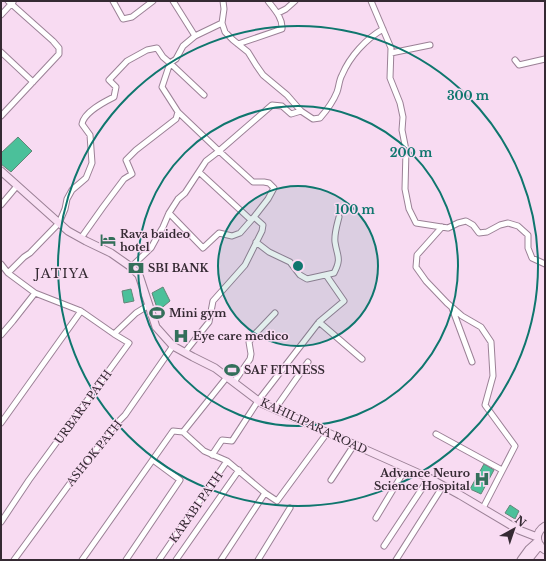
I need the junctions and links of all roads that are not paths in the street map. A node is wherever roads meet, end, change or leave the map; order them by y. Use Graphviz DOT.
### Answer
graph roads {
  1 [pos="113,1"];
  2 [pos="153,1"];
  3 [pos="173,1"];
  4 [pos="223,1"];
  5 [pos="268,1"];
  6 [pos="295,1"];
  7 [pos="371,1"];
  8 [pos="11,2"];
  9 [pos="278,13"];
  10 [pos="1,14"];
  11 [pos="222,23"];
  12 [pos="383,29"];
  13 [pos="195,36"];
  14 [pos="238,44"];
  15 [pos="430,45"];
  16 [pos="1,52"];
  17 [pos="391,53"];
  18 [pos="545,59"];
  19 [pos="514,60"];
  20 [pos="170,63"];
  21 [pos="33,82"];
  22 [pos="204,95"];
  23 [pos="301,111"];
  24 [pos="178,112"];
  25 [pos="1,116"];
  26 [pos="218,151"];
  27 [pos="1,171"];
  28 [pos="198,172"];
  29 [pos="17,186"];
  30 [pos="1,205"];
  31 [pos="169,213"];
  32 [pos="339,217"];
  33 [pos="253,219"];
  34 [pos="59,223"];
  35 [pos="442,227"];
  36 [pos="82,238"];
  37 [pos="256,242"];
  38 [pos="1,264"];
  39 [pos="545,264"];
  40 [pos="131,267"];
  41 [pos="8,273"];
  42 [pos="326,275"];
  43 [pos="35,293"];
  44 [pos="149,305"];
  45 [pos="452,308"];
  46 [pos="81,311"];
  47 [pos="275,313"];
  48 [pos="319,322"];
  49 [pos="114,334"];
  50 [pos="1,335"];
  51 [pos="173,346"];
  52 [pos="185,352"];
  53 [pos="362,358"];
  54 [pos="308,362"];
  55 [pos="472,362"];
  56 [pos="227,377"];
  57 [pos="234,382"];
  58 [pos="258,401"];
  59 [pos="276,410"];
  60 [pos="1,423"];
  61 [pos="183,432"];
  62 [pos="327,433"];
  63 [pos="436,434"];
  64 [pos="354,445"];
  65 [pos="212,455"];
  66 [pos="153,460"];
  67 [pos="227,462"];
  68 [pos="406,468"];
  69 [pos="239,470"];
  70 [pos="502,470"];
  71 [pos="429,478"];
  72 [pos="331,480"];
  73 [pos="443,486"];
  74 [pos="265,493"];
  75 [pos="290,508"];
  76 [pos="483,508"];
  77 [pos="376,518"];
  78 [pos="1,522"];
  79 [pos="545,526"];
  80 [pos="540,543"];
  81 [pos="384,546"];
  82 [pos="14,560"];
  83 [pos="82,560"];
  84 [pos="126,560"];
  85 [pos="158,560"];
  86 [pos="176,560"];
  87 [pos="220,560"];
  88 [pos="258,560"];
  89 [pos="396,560"];
  90 [pos="521,560"];
  91 [pos="528,560"];
  1 -- 2 [label="street"];
  3 -- 13 [label="street"];
  4 -- 11 [label="street"];
  5 -- 9 [label="street"];
  6 -- 9 [label="street"];
  7 -- 12 [label="street"];
  8 -- 10 [label="street"];
  8 -- 21 [label="street"];
  9 -- 14 [label="street"];
  11 -- 13 [label="street"];
  11 -- 14 [label="street"];
  12 -- 17 [label="street"];
  12 -- 23 [label="street"];
  13 -- 20 [label="street"];
  14 -- 23 [label="street"];
  15 -- 17 [label="street"];
  16 -- 21 [label="street"];
  17 -- 35 [label="street"];
  18 -- 19 [label="street"];
  20 -- 22 [label="street"];
  20 -- 24 [label="street"];
  20 -- 34 [label="street"];
  21 -- 25 [label="street"];
  23 -- 26 [label="street"];
  24 -- 26 [label="street"];
  24 -- 36 [label="street"];
  26 -- 28 [label="street"];
  26 -- 33 [label="street"];
  27 -- 29 [label="main road, KAHILIPARA ROAD"];
  28 -- 31 [label="street"];
  28 -- 33 [label="street"];
  29 -- 30 [label="street"];
  29 -- 34 [label="main road, KAHILIPARA ROAD"];
  31 -- 33 [label="street"];
  31 -- 40 [label="street"];
  32 -- 42 [label="street"];
  33 -- 37 [label="street"];
  34 -- 36 [label="main road, KAHILIPARA ROAD"];
  34 -- 41 [label="street"];
  35 -- 39 [label="street"];
  35 -- 45 [label="street"];
  36 -- 40 [label="main road, KAHILIPARA ROAD"];
  37 -- 42 [label="street"];
  37 -- 52 [label="street"];
  38 -- 41 [label="street"];
  40 -- 44 [label="main road, KAHILIPARA ROAD"];
  41 -- 43 [label="street"];
  42 -- 48 [label="street"];
  43 -- 46 [label="street"];
  43 -- 50 [label="street"];
  44 -- 49 [label="street"];
  44 -- 51 [label="main road, KAHILIPARA ROAD"];
  45 -- 55 [label="street"];
  45 -- 70 [label="street"];
  46 -- 49 [label="street"];
  46 -- 60 [label="street"];
  47 -- 57 [label="street"];
  48 -- 53 [label="street"];
  48 -- 58 [label="street"];
  49 -- 78 [label="street, URBARA PATH"];
  51 -- 52 [label="main road, KAHILIPARA ROAD"];
  51 -- 82 [label="street, ASHOK PATH"];
  52 -- 56 [label="main road, KAHILIPARA ROAD"];
  54 -- 59 [label="street"];
  56 -- 57 [label="main road, KAHILIPARA ROAD"];
  56 -- 61 [label="street"];
  57 -- 58 [label="main road, KAHILIPARA ROAD"];
  58 -- 59 [label="main road, KAHILIPARA ROAD"];
  58 -- 65 [label="street"];
  59 -- 62 [label="main road, KAHILIPARA ROAD"];
  61 -- 65 [label="street"];
  61 -- 66 [label="street"];
  62 -- 64 [label="main road, KAHILIPARA ROAD"];
  62 -- 74 [label="street"];
  63 -- 70 [label="street"];
  64 -- 68 [label="main road, KAHILIPARA ROAD"];
  64 -- 72 [label="street"];
  65 -- 67 [label="street"];
  66 -- 83 [label="street"];
  66 -- 84 [label="street"];
  67 -- 69 [label="street, KARABI PATH"];
  67 -- 85 [label="street, KARABI PATH"];
  68 -- 71 [label="main road, KAHILIPARA ROAD"];
  68 -- 77 [label="street"];
  69 -- 74 [label="street, KARABI PATH"];
  69 -- 86 [label="street"];
  70 -- 76 [label="street"];
  71 -- 73 [label="main road, KAHILIPARA ROAD"];
  71 -- 81 [label="street"];
  73 -- 76 [label="main road, KAHILIPARA ROAD"];
  73 -- 89 [label="street"];
  74 -- 87 [label="street"];
  75 -- 88 [label="street"];
  76 -- 80 [label="main road, KAHILIPARA ROAD"];
  79 -- 80 [label="main road"];
  80 -- 90 [label="main road"];
  80 -- 91 [label="main road"];
}
